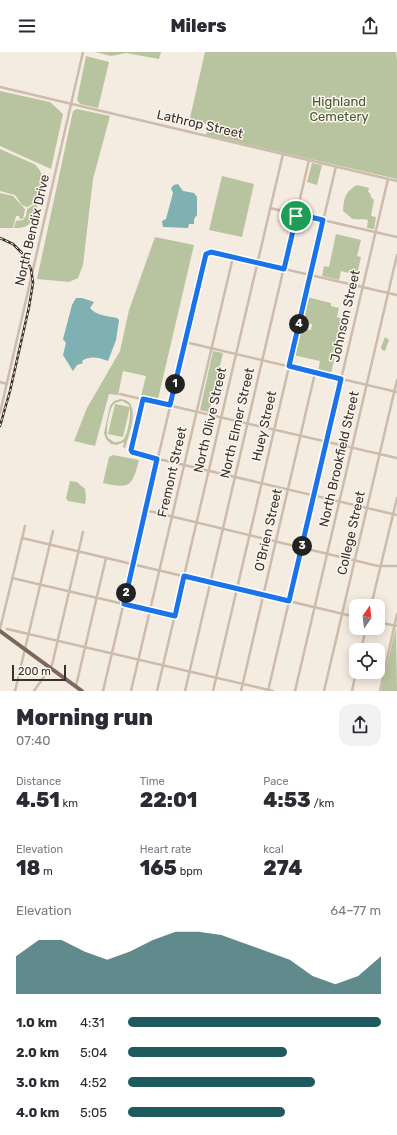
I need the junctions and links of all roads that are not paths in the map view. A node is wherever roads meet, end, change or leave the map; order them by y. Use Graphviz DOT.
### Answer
graph roads {
  1 [pos="83,52"];
  2 [pos="0,87"];
  3 [pos="71,104"];
  4 [pos="283,154"];
  5 [pos="309,160"];
  6 [pos="336,166"];
  7 [pos="388,179"];
  8 [pos="396,180"];
  9 [pos="270,208"];
  10 [pos="297,214"];
  11 [pos="323,220"];
  12 [pos="375,232"];
  13 [pos="397,237"];
  14 [pos="397,255"];
  15 [pos="233,257"];
  16 [pos="258,263"];
  17 [pos="284,269"];
  18 [pos="310,275"];
  19 [pos="362,287"];
  20 [pos="388,293"];
  21 [pos="397,295"];
  22 [pos="185,342"];
  23 [pos="212,349"];
  24 [pos="236,354"];
  25 [pos="262,360"];
  26 [pos="289,366"];
  27 [pos="315,373"];
  28 [pos="341,379"];
  29 [pos="397,380"];
  30 [pos="0,382"];
  31 [pos="7,384"];
  32 [pos="366,385"];
  33 [pos="396,391"];
  34 [pos="120,394"];
  35 [pos="143,399"];
  36 [pos="170,405"];
  37 [pos="197,411"];
  38 [pos="0,413"];
  39 [pos="221,417"];
  40 [pos="247,423"];
  41 [pos="274,429"];
  42 [pos="301,436"];
  43 [pos="326,442"];
  44 [pos="352,447"];
  45 [pos="380,454"];
  46 [pos="397,458"];
  47 [pos="157,459"];
  48 [pos="184,465"];
  49 [pos="209,471"];
  50 [pos="235,477"];
  51 [pos="261,483"];
  52 [pos="288,489"];
  53 [pos="314,495"];
  54 [pos="397,498"];
  55 [pos="339,501"];
  56 [pos="367,508"];
  57 [pos="145,510"];
  58 [pos="393,514"];
  59 [pos="397,515"];
  60 [pos="172,517"];
  61 [pos="196,522"];
  62 [pos="25,526"];
  63 [pos="223,528"];
  64 [pos="53,531"];
  65 [pos="83,532"];
  66 [pos="249,535"];
  67 [pos="22,538"];
  68 [pos="276,541"];
  69 [pos="49,545"];
  70 [pos="301,547"];
  71 [pos="79,552"];
  72 [pos="327,553"];
  73 [pos="106,558"];
  74 [pos="355,560"];
  75 [pos="133,564"];
  76 [pos="381,566"];
  77 [pos="397,566"];
  78 [pos="160,570"];
  79 [pos="184,576"];
  80 [pos="12,578"];
  81 [pos="210,582"];
  82 [pos="40,585"];
  83 [pos="237,588"];
  84 [pos="70,592"];
  85 [pos="263,595"];
  86 [pos="96,598"];
  87 [pos="373,599"];
  88 [pos="289,601"];
  89 [pos="124,604"];
  90 [pos="314,607"];
  91 [pos="150,610"];
  92 [pos="342,613"];
  93 [pos="397,614"];
  94 [pos="349,615"];
  95 [pos="175,616"];
  96 [pos="385,624"];
  97 [pos="396,626"];
  98 [pos="7,629"];
  99 [pos="0,630"];
  100 [pos="28,634"];
  101 [pos="58,641"];
  102 [pos="85,647"];
  103 [pos="25,650"];
  104 [pos="112,653"];
  105 [pos="139,659"];
  106 [pos="163,665"];
  107 [pos="51,668"];
  108 [pos="189,671"];
  109 [pos="216,677"];
  110 [pos="355,679"];
  111 [pos="242,684"];
  112 [pos="76,686"];
  113 [pos="268,690"];
  114 [pos="16,691"];
  115 [pos="34,691"];
  116 [pos="82,691"];
  117 [pos="103,691"];
  118 [pos="131,691"];
  119 [pos="157,691"];
  120 [pos="184,691"];
  121 [pos="213,691"];
  122 [pos="241,691"];
  123 [pos="274,691"];
  124 [pos="295,691"];
  125 [pos="324,691"];
  126 [pos="352,691"];
  127 [pos="380,691"];
  1 -- 3 [label="street, North Bendix Drive"];
  2 -- 3 [label="street, Lathrop Street"];
  3 -- 4 [label="street, Lathrop Street"];
  3 -- 31 [label="street, North Bendix Drive"];
  4 -- 5 [label="street, Lathrop Street"];
  4 -- 9 [label="street, North Olive Street"];
  5 -- 6 [label="street, Lathrop Street"];
  5 -- 10 [label="street, North Elmer Street"];
  6 -- 7 [label="street, Lathrop Street"];
  6 -- 11 [label="street, Huey Street"];
  7 -- 8 [label="street, Lathrop Street"];
  7 -- 12 [label="street, Johnson Street"];
  9 -- 10 [label="street"];
  9 -- 16 [label="street, North Olive Street"];
  10 -- 11 [label="street"];
  10 -- 17 [label="street, North Elmer Street"];
  11 -- 12 [label="street"];
  11 -- 18 [label="street, Huey Street"];
  12 -- 13 [label="street"];
  12 -- 19 [label="street, Johnson Street"];
  14 -- 20 [label="street, North Brookfield Street"];
  15 -- 16 [label="street"];
  15 -- 22 [label="street"];
  15 -- 23 [label="street, Fremont Street"];
  16 -- 17 [label="street"];
  16 -- 24 [label="street, North Olive Street"];
  17 -- 18 [label="street"];
  17 -- 25 [label="street, North Elmer Street"];
  18 -- 19 [label="street"];
  18 -- 26 [label="street, Huey Street"];
  19 -- 20 [label="street"];
  19 -- 28 [label="street, Johnson Street"];
  20 -- 21 [label="street"];
  20 -- 32 [label="street, North Brookfield Street"];
  22 -- 23 [label="street"];
  22 -- 36 [label="street"];
  23 -- 24 [label="street"];
  23 -- 37 [label="street, Fremont Street"];
  24 -- 25 [label="street"];
  24 -- 39 [label="street, North Olive Street"];
  25 -- 26 [label="street"];
  25 -- 40 [label="street, North Elmer Street"];
  26 -- 27 [label="street"];
  26 -- 41 [label="street, Huey Street"];
  27 -- 28 [label="street"];
  27 -- 42 [label="street, O'Brien Street"];
  28 -- 32 [label="street"];
  28 -- 43 [label="street, Johnson Street"];
  29 -- 33 [label="street, College Street"];
  30 -- 31 [label="street"];
  31 -- 38 [label="street, North Bendix Drive"];
  32 -- 33 [label="street"];
  32 -- 44 [label="street, North Brookfield Street"];
  33 -- 45 [label="street, College Street"];
  34 -- 35 [label="street"];
  35 -- 36 [label="street"];
  35 -- 47 [label="street"];
  36 -- 37 [label="street"];
  36 -- 47 [label="street"];
  37 -- 39 [label="street"];
  37 -- 48 [label="street, Fremont Street"];
  39 -- 40 [label="street"];
  39 -- 49 [label="street, North Olive Street"];
  40 -- 41 [label="street"];
  40 -- 50 [label="street, North Elmer Street"];
  41 -- 42 [label="street"];
  41 -- 51 [label="street, Huey Street"];
  42 -- 43 [label="street"];
  42 -- 52 [label="street, O'Brien Street"];
  43 -- 44 [label="street"];
  43 -- 53 [label="street, Johnson Street"];
  44 -- 45 [label="street"];
  44 -- 55 [label="street, North Brookfield Street"];
  45 -- 46 [label="street"];
  45 -- 56 [label="street, College Street"];
  47 -- 48 [label="street"];
  47 -- 57 [label="street"];
  48 -- 49 [label="street"];
  48 -- 60 [label="street, Fremont Street"];
  49 -- 50 [label="street"];
  49 -- 61 [label="street, North Olive Street"];
  50 -- 51 [label="street"];
  50 -- 63 [label="street, North Elmer Street"];
  51 -- 52 [label="street"];
  51 -- 66 [label="street, Huey Street"];
  52 -- 53 [label="street"];
  52 -- 68 [label="street, O'Brien Street"];
  53 -- 55 [label="street"];
  53 -- 70 [label="street, Johnson Street"];
  54 -- 58 [label="street"];
  55 -- 56 [label="street"];
  55 -- 72 [label="street, North Brookfield Street"];
  56 -- 58 [label="street"];
  56 -- 74 [label="street, College Street"];
  57 -- 60 [label="street"];
  57 -- 75 [label="street"];
  58 -- 59 [label="street"];
  58 -- 76 [label="street"];
  60 -- 61 [label="street"];
  60 -- 78 [label="street, Fremont Street"];
  61 -- 63 [label="street"];
  61 -- 79 [label="street, North Olive Street"];
  62 -- 67 [label="street"];
  63 -- 66 [label="street"];
  63 -- 81 [label="street, North Elmer Street"];
  64 -- 69 [label="street"];
  65 -- 71 [label="street"];
  66 -- 68 [label="street"];
  66 -- 83 [label="street, Huey Street"];
  67 -- 69 [label="street"];
  67 -- 80 [label="street"];
  68 -- 70 [label="street"];
  68 -- 85 [label="street, O'Brien Street"];
  69 -- 71 [label="street"];
  69 -- 82 [label="street"];
  70 -- 72 [label="street"];
  70 -- 88 [label="street, Johnson Street"];
  71 -- 73 [label="street"];
  71 -- 84 [label="street"];
  72 -- 74 [label="street"];
  72 -- 90 [label="street, North Brookfield Street"];
  73 -- 75 [label="street"];
  73 -- 86 [label="street"];
  74 -- 76 [label="street"];
  74 -- 92 [label="street, College Street"];
  75 -- 78 [label="street"];
  75 -- 89 [label="street"];
  76 -- 77 [label="street"];
  76 -- 87 [label="street"];
  78 -- 79 [label="street"];
  78 -- 91 [label="street, Fremont Street"];
  79 -- 81 [label="street"];
  79 -- 95 [label="street, North Olive Street"];
  80 -- 82 [label="street"];
  80 -- 99 [label="street"];
  81 -- 83 [label="street"];
  81 -- 108 [label="street, North Elmer Street"];
  82 -- 84 [label="street"];
  82 -- 100 [label="street"];
  83 -- 85 [label="street"];
  83 -- 109 [label="street, Huey Street"];
  84 -- 86 [label="street"];
  84 -- 101 [label="street"];
  85 -- 88 [label="street"];
  85 -- 111 [label="street, O'Brien Street"];
  86 -- 89 [label="street"];
  86 -- 102 [label="street"];
  88 -- 90 [label="street"];
  88 -- 113 [label="street, Johnson Street"];
  89 -- 91 [label="street"];
  89 -- 104 [label="street"];
  90 -- 92 [label="street"];
  90 -- 124 [label="street, North Brookfield Street"];
  91 -- 95 [label="street"];
  91 -- 105 [label="street, Fremont Street"];
  92 -- 94 [label="street"];
  92 -- 125 [label="street, College Street"];
  93 -- 97 [label="street"];
  95 -- 106 [label="street, North Olive Street"];
  96 -- 97 [label="street"];
  97 -- 127 [label="street"];
  98 -- 100 [label="street"];
  99 -- 103 [label="main road"];
  100 -- 101 [label="street"];
  100 -- 103 [label="street"];
  101 -- 102 [label="street"];
  101 -- 107 [label="street"];
  102 -- 104 [label="street"];
  102 -- 112 [label="street"];
  103 -- 107 [label="main road"];
  103 -- 114 [label="street"];
  104 -- 105 [label="street"];
  104 -- 117 [label="street"];
  105 -- 106 [label="street"];
  105 -- 118 [label="street, Fremont Street"];
  106 -- 108 [label="street"];
  106 -- 119 [label="street, North Olive Street"];
  107 -- 112 [label="main road"];
  107 -- 115 [label="street"];
  108 -- 109 [label="street"];
  108 -- 120 [label="street, North Elmer Street"];
  109 -- 111 [label="street"];
  109 -- 121 [label="street, Huey Street"];
  110 -- 126 [label="street"];
  111 -- 113 [label="street"];
  111 -- 122 [label="street, O'Brien Street"];
  112 -- 116 [label="main road"];
  113 -- 123 [label="street"];
}
